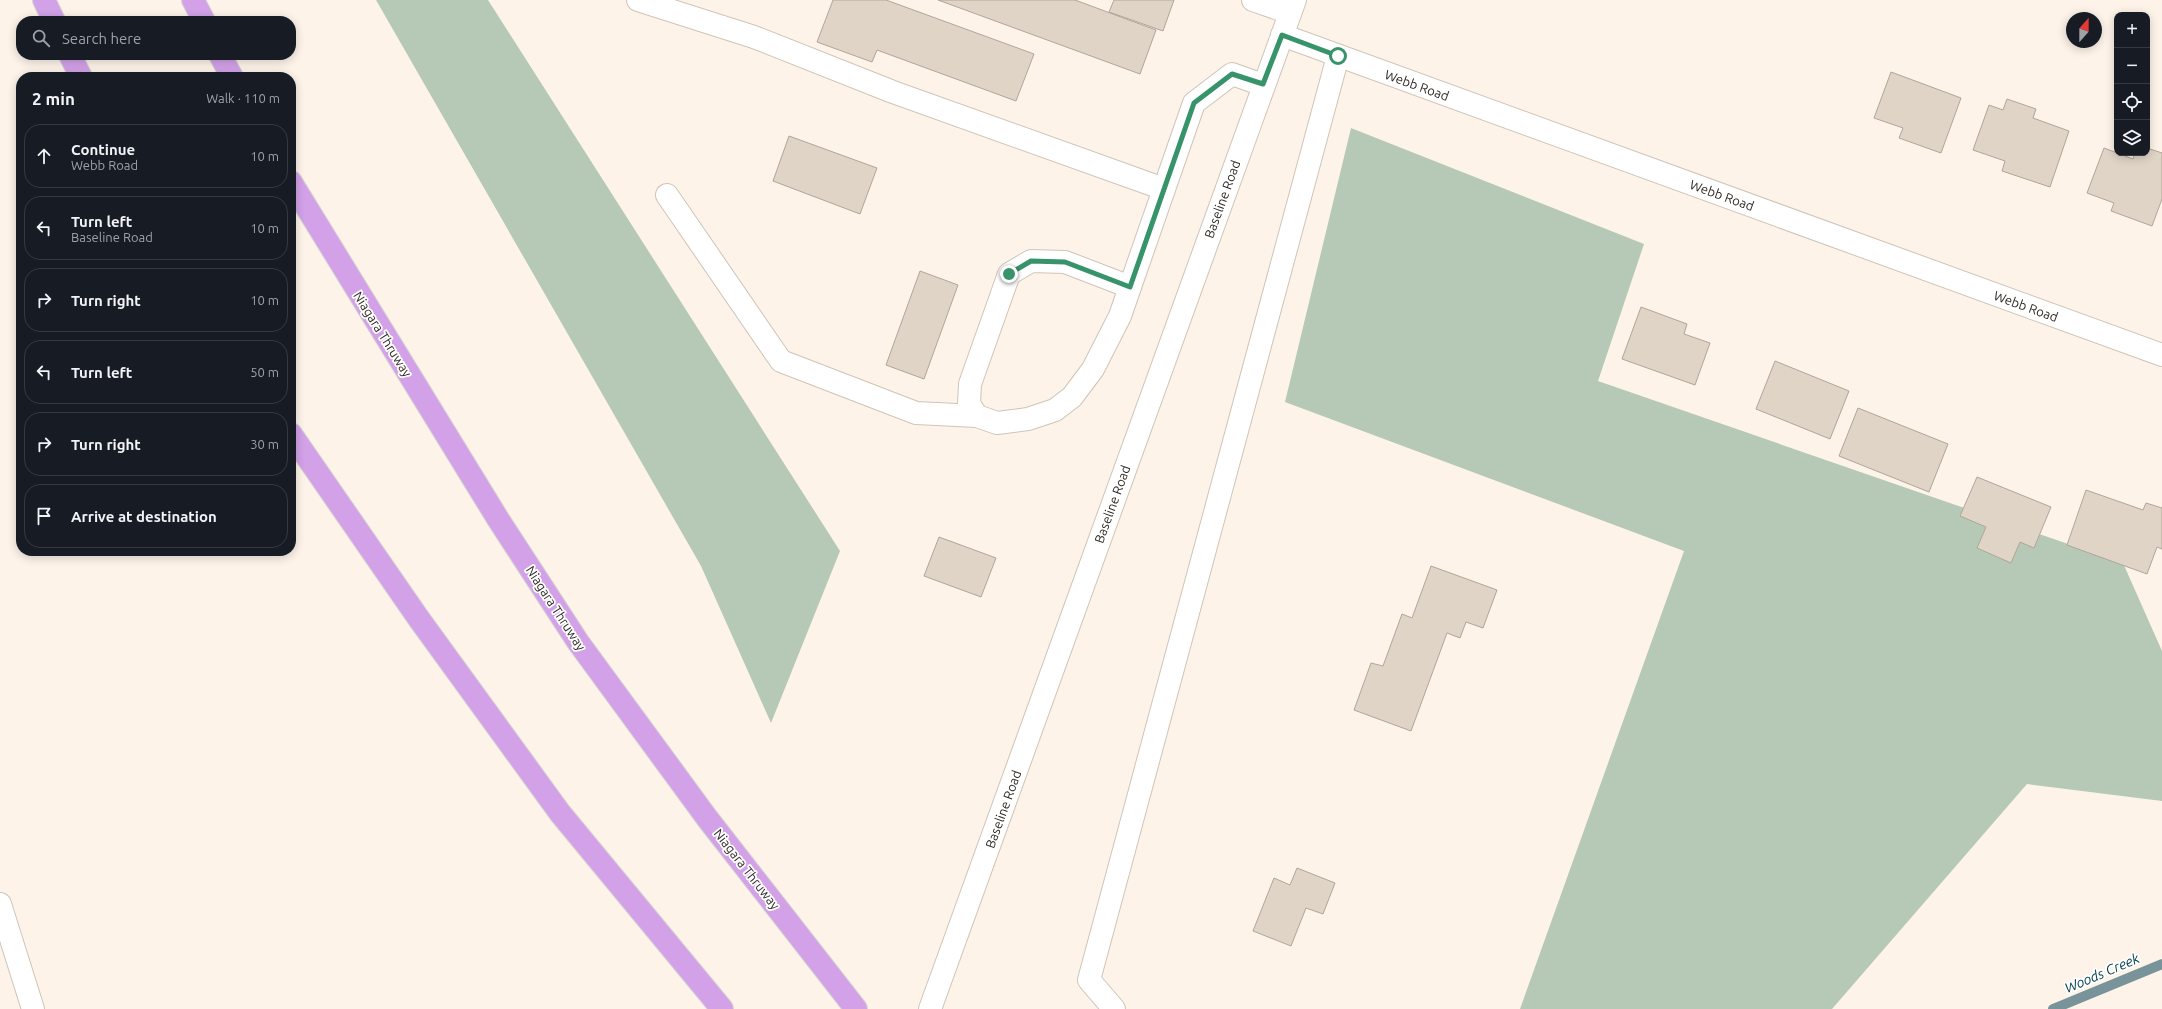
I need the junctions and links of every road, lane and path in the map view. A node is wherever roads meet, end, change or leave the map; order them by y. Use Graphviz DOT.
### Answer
graph roads {
  1 [pos="44,0"];
  2 [pos="194,0"];
  3 [pos="638,0"];
  4 [pos="1253,0"];
  5 [pos="1292,7"];
  6 [pos="52,16"];
  7 [pos="202,16"];
  8 [pos="1282,35"];
  9 [pos="1338,56"];
  10 [pos="72,60"];
  11 [pos="223,60"];
  12 [pos="78,72"];
  13 [pos="229,72"];
  14 [pos="1263,84"];
  15 [pos="296,190"];
  16 [pos="1164,190"];
  17 [pos="667,195"];
  18 [pos="1130,287"];
  19 [pos="2162,355"];
  20 [pos="977,416"];
  21 [pos="296,441"];
  22 [pos="0,904"];
  23 [pos="33,1009"];
  24 [pos="722,1009"];
  25 [pos="856,1009"];
  26 [pos="930,1009"];
  27 [pos="1114,1009"];
  1 -- 6 [label="highway"];
  2 -- 7 [label="highway"];
  3 -- 16 [label="street"];
  4 -- 5 [label="street"];
  5 -- 8 [label="street, Baseline Road"];
  8 -- 9 [label="street, Webb Road"];
  8 -- 14 [label="street, Baseline Road"];
  9 -- 19 [label="street, Webb Road"];
  9 -- 27 [label="street"];
  10 -- 12 [label="highway"];
  11 -- 13 [label="highway"];
  14 -- 16 [label="street"];
  14 -- 26 [label="street, Baseline Road"];
  15 -- 25 [label="highway, Niagara Thruway"];
  16 -- 18 [label="street"];
  17 -- 20 [label="street"];
  18 -- 20 [label="street"];
  18 -- 20 [label="street"];
  21 -- 24 [label="highway"];
  22 -- 23 [label="street"];
}
